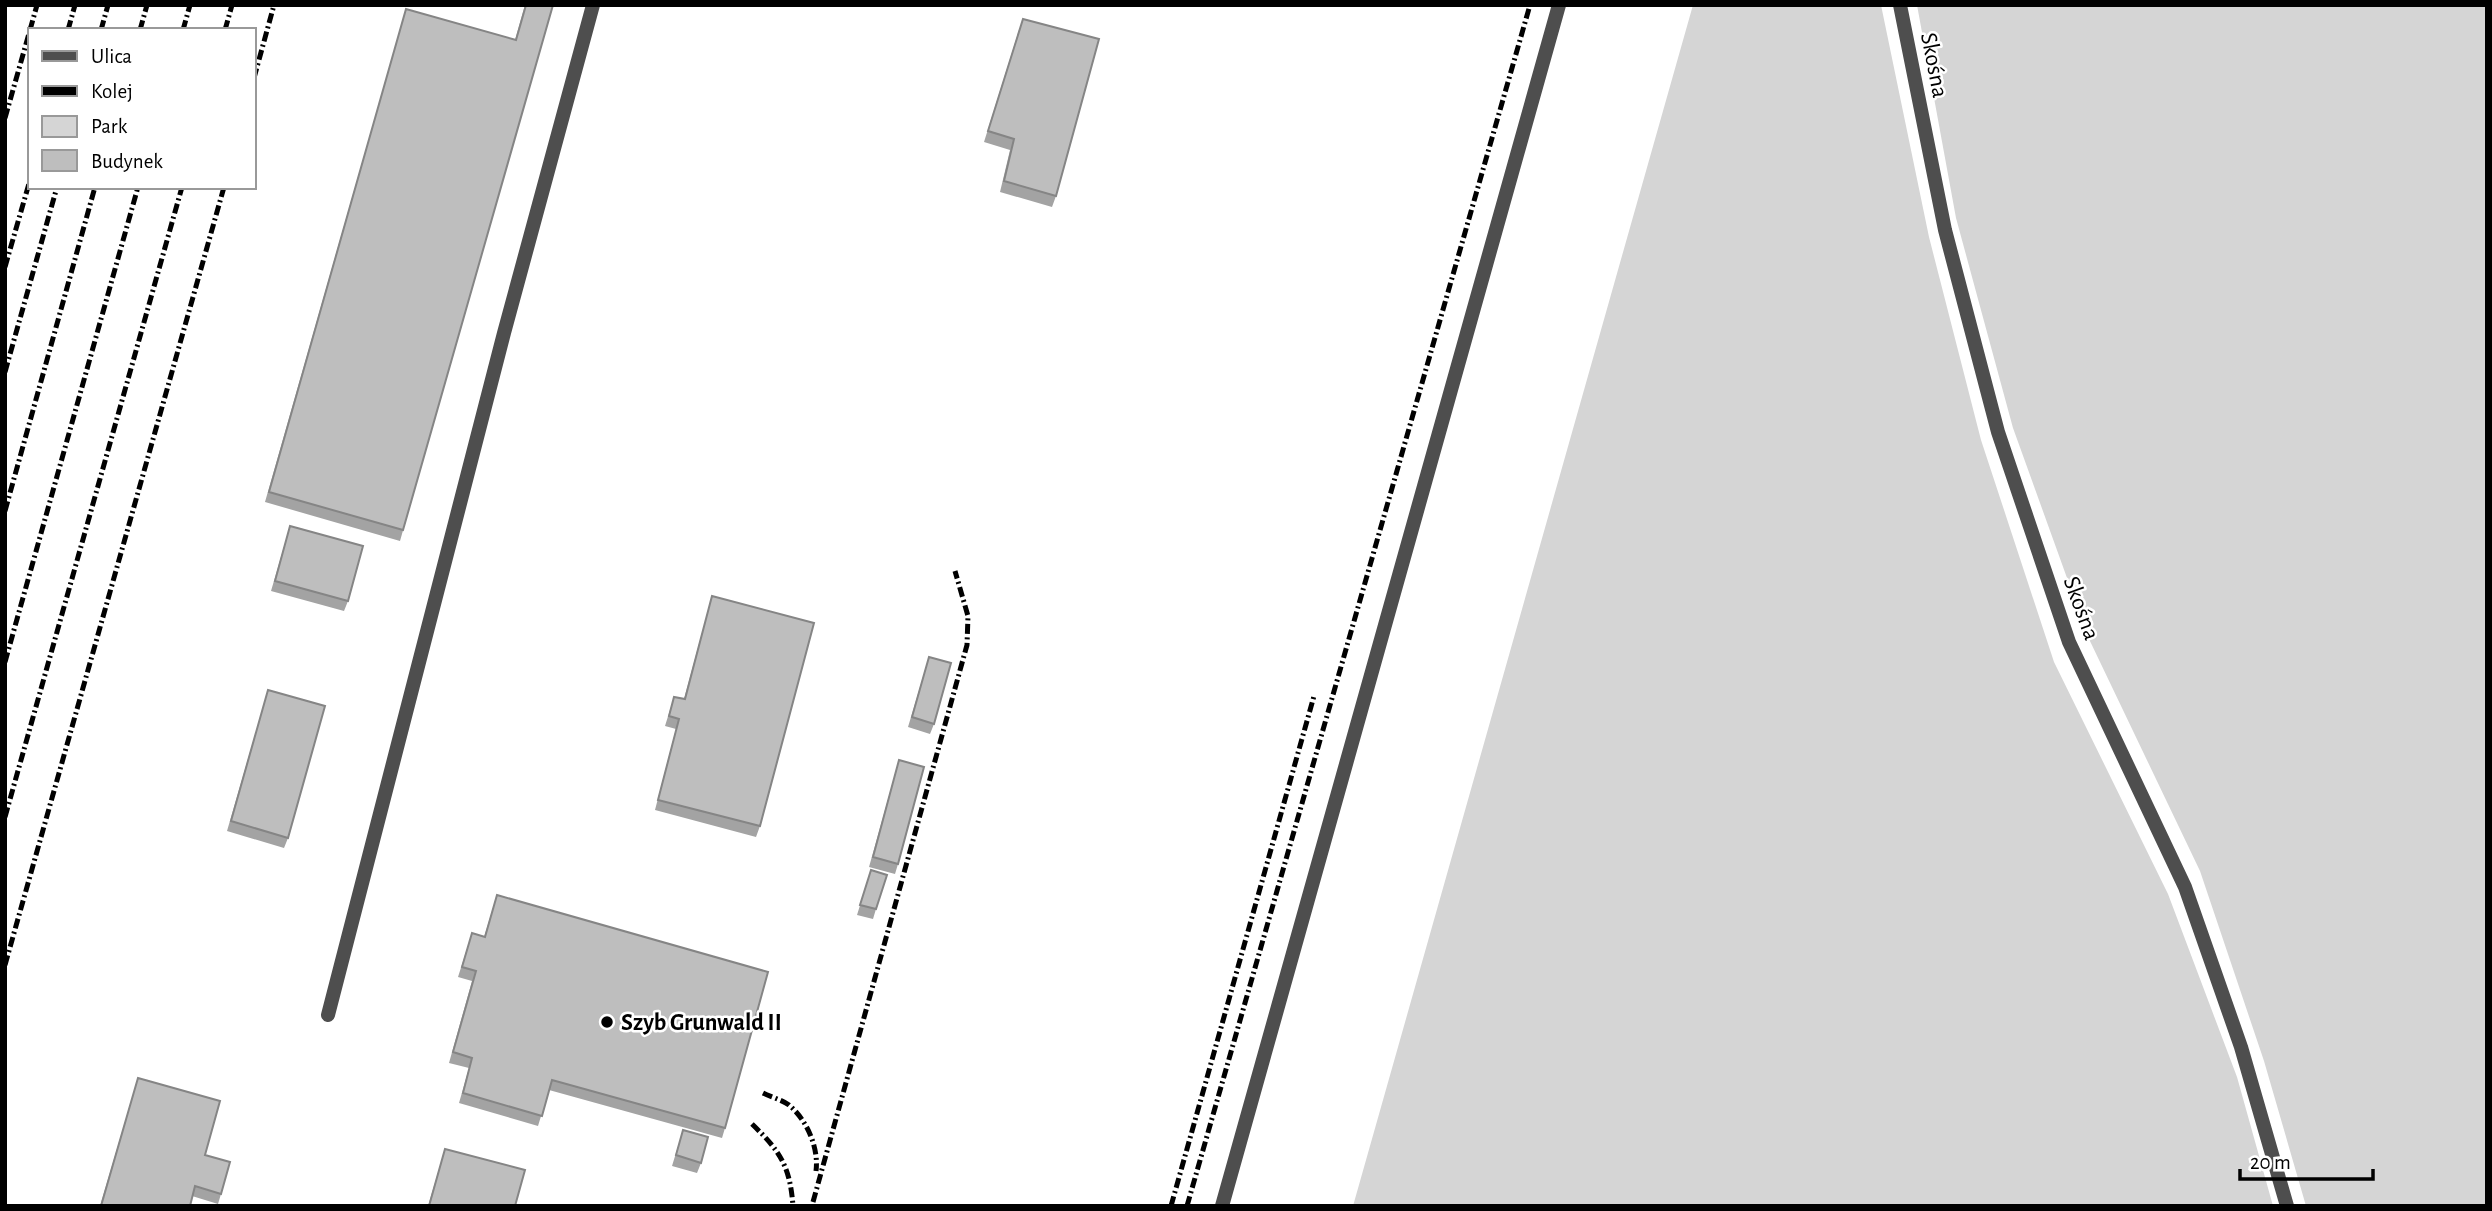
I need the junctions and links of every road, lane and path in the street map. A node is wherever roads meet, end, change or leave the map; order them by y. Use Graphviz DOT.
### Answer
graph roads {
  1 [pos="593,5"];
  2 [pos="1559,5"];
  3 [pos="1900,5"];
  4 [pos="328,1014"];
  5 [pos="1222,1206"];
  6 [pos="2287,1206"];
  1 -- 4 [label="street"];
  2 -- 5 [label="street"];
  3 -- 6 [label="street, Skośna"];
}
